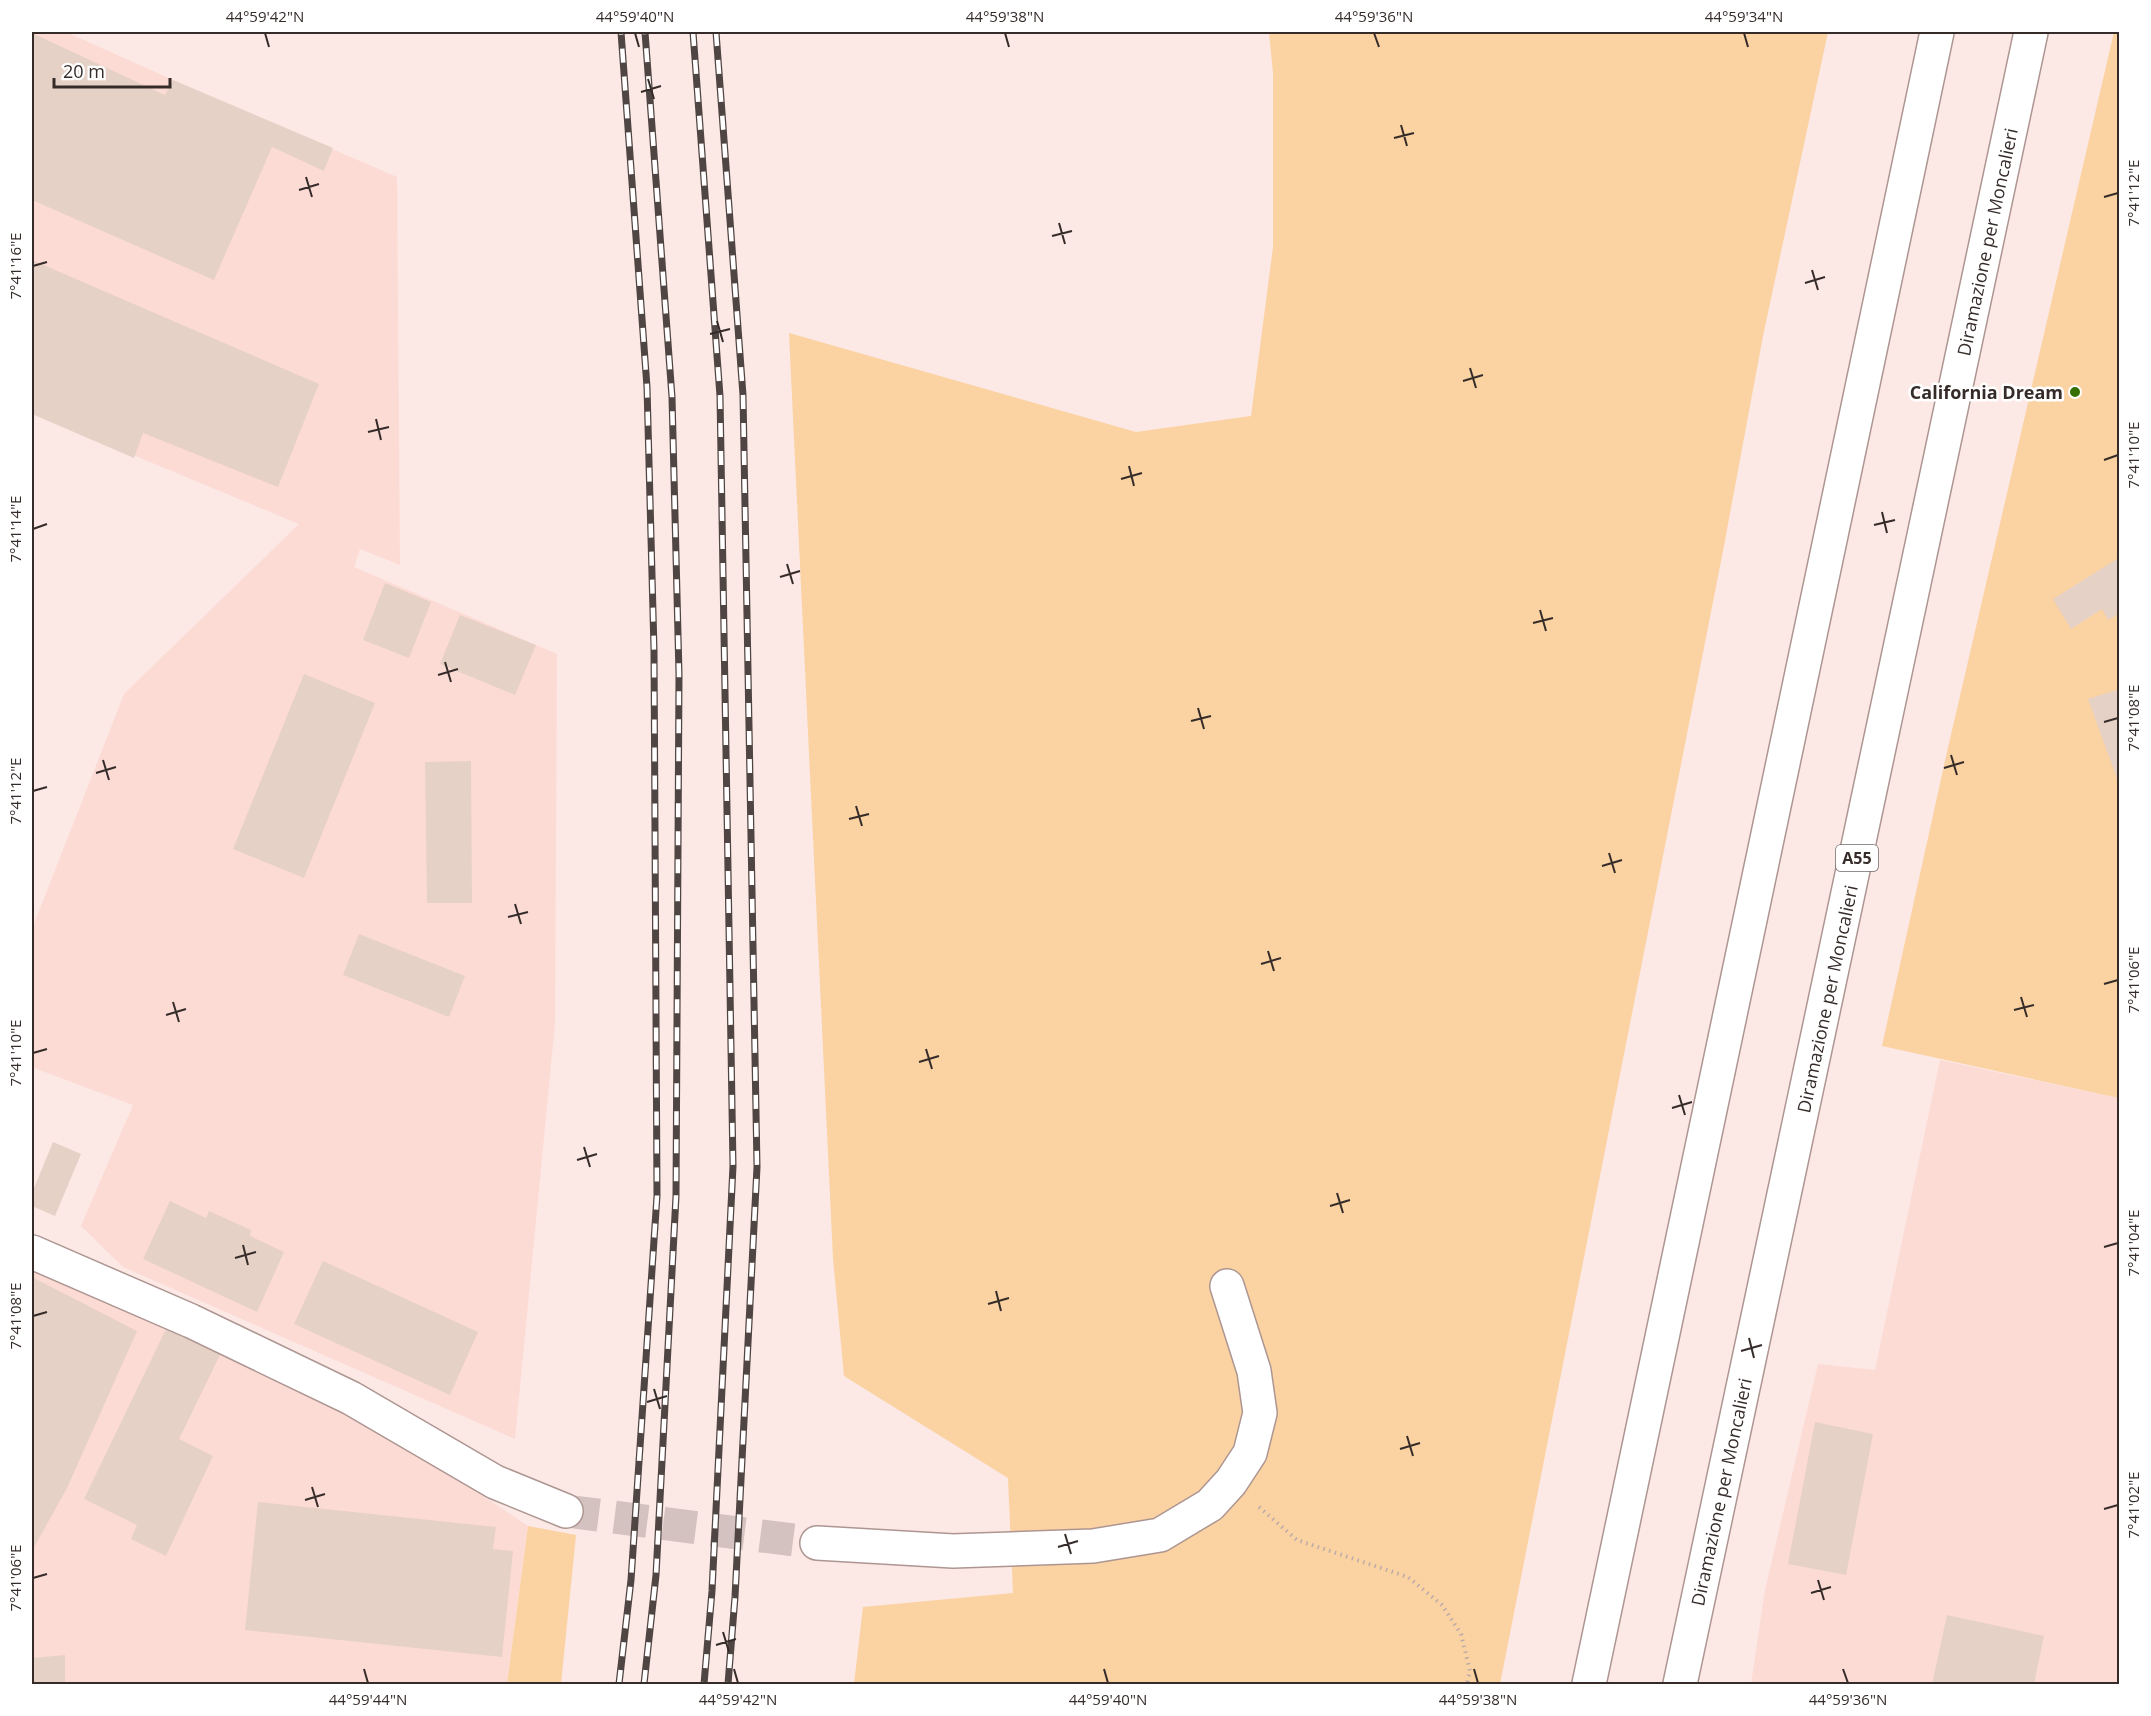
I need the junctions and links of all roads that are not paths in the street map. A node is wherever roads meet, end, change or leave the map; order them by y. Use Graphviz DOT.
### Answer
graph roads {
  1 [pos="1937,32"];
  2 [pos="2031,32"];
  3 [pos="32,1252"];
  4 [pos="1227,1286"];
  5 [pos="566,1511"];
  6 [pos="817,1543"];
  7 [pos="1588,1684"];
  8 [pos="1680,1684"];
  1 -- 7 [label="main road"];
  2 -- 8 [label="main road, Diramazione per Moncalieri / A55"];
  3 -- 5 [label="main road"];
  4 -- 6 [label="main road"];
}
